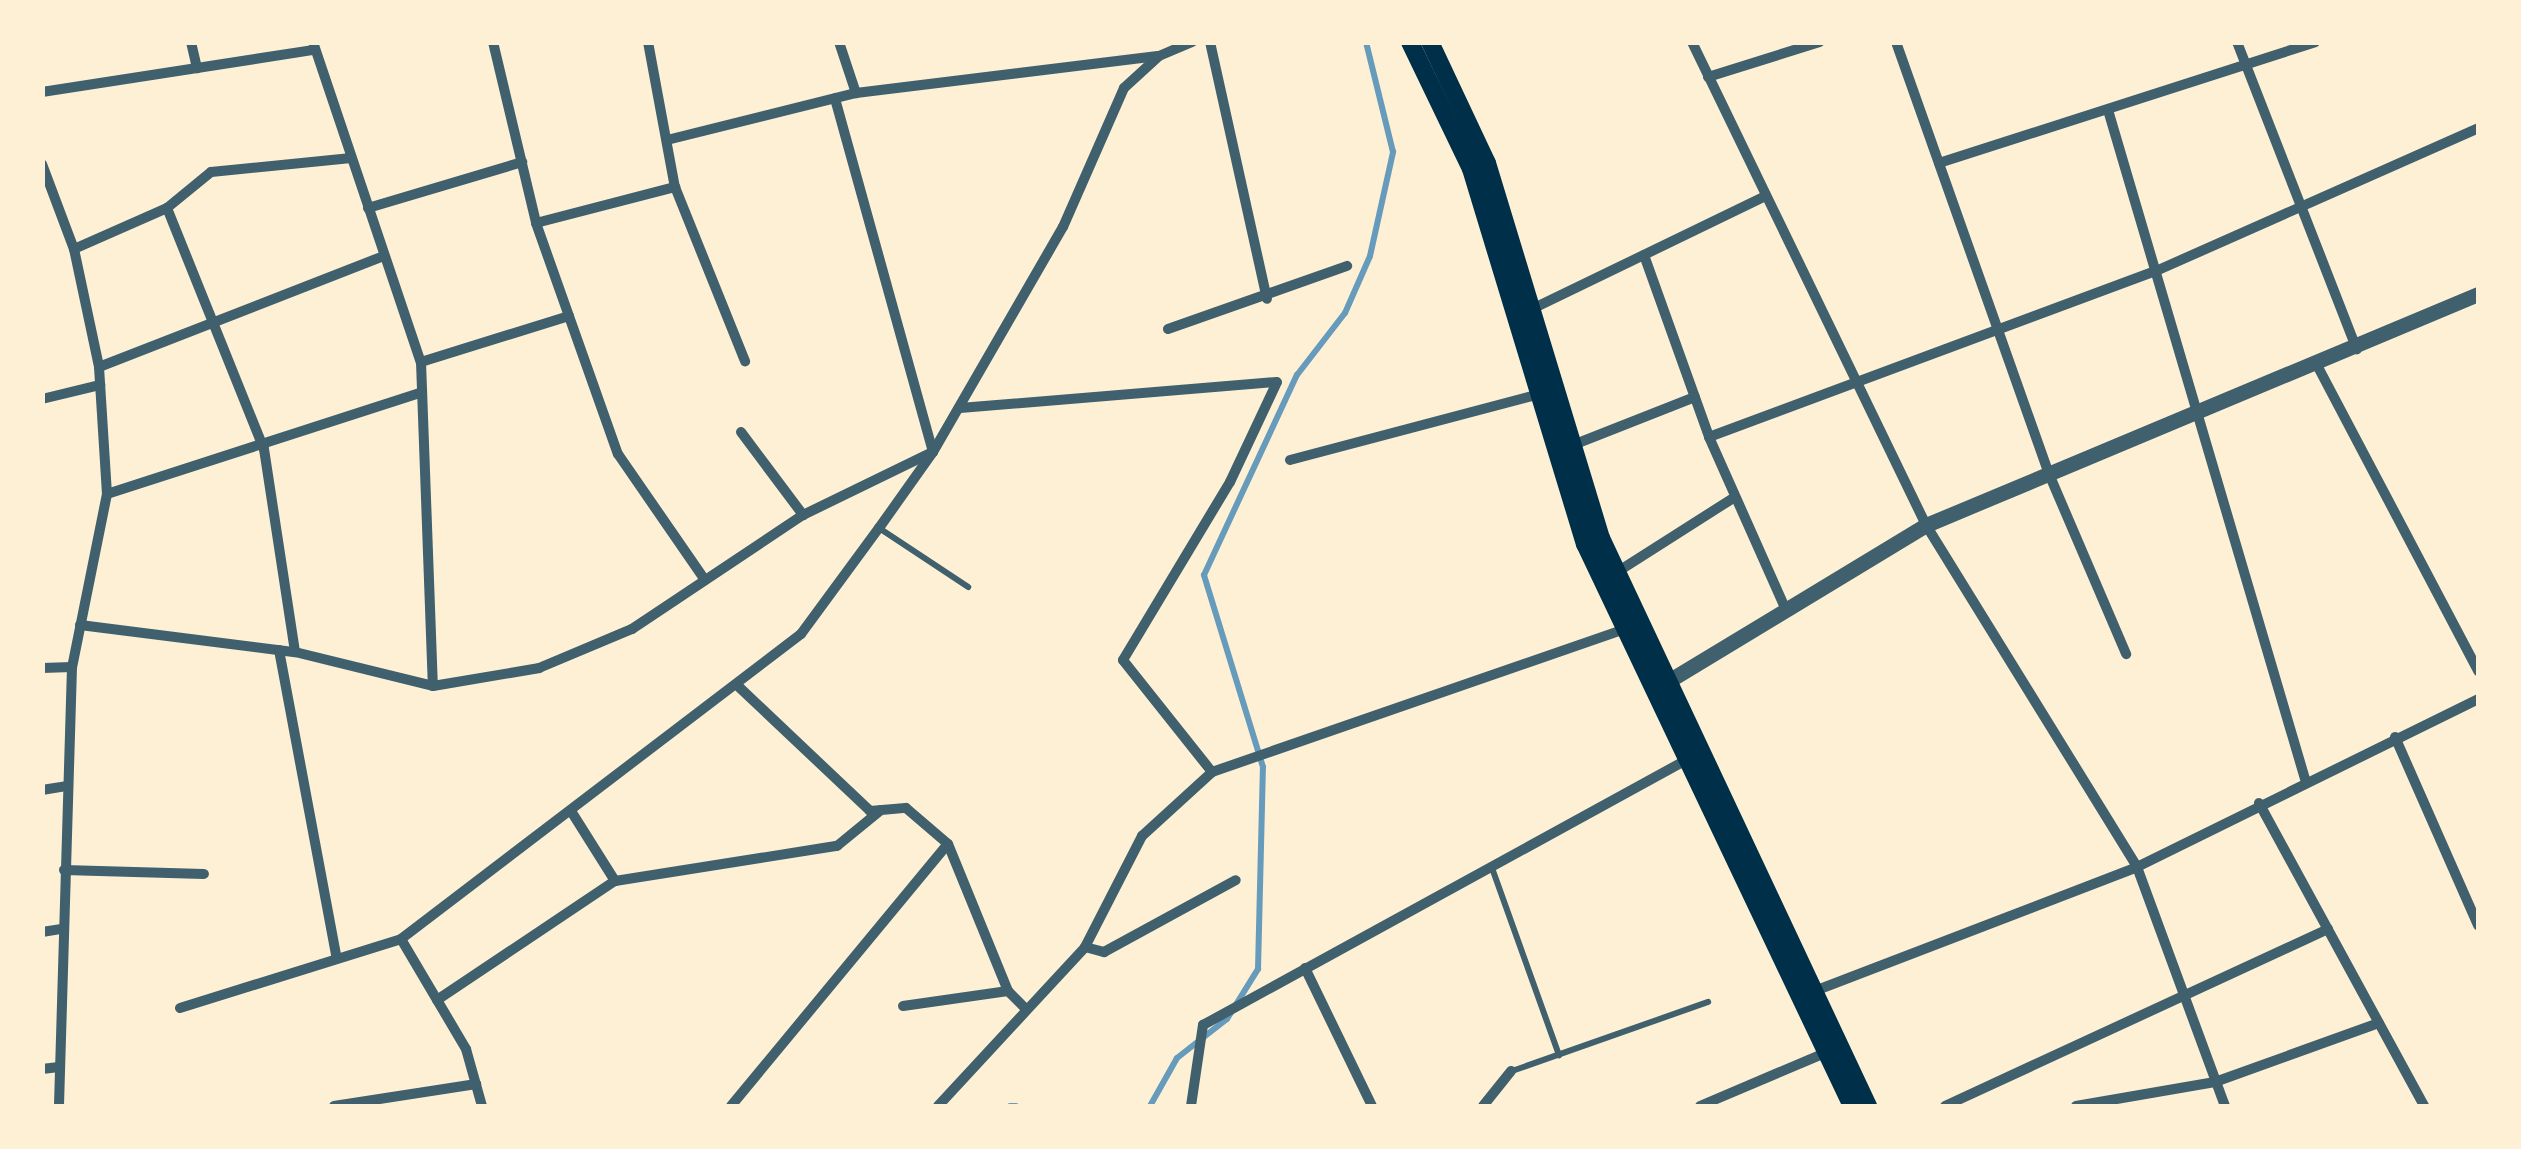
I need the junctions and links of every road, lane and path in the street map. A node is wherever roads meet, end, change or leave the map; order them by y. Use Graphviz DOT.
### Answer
graph roads {
  1 [pos="192,42"];
  2 [pos="493,42"];
  3 [pos="648,42"];
  4 [pos="838,42"];
  5 [pos="1192,42"];
  6 [pos="1210,42"];
  7 [pos="1410,42"];
  8 [pos="1430,42"];
  9 [pos="1692,42"];
  10 [pos="1896,42"];
  11 [pos="2237,42"];
  12 [pos="2315,42"];
  13 [pos="1812,44"];
  14 [pos="313,46"];
  15 [pos="1160,56"];
  16 [pos="2248,65"];
  17 [pos="197,68"];
  18 [pos="1708,76"];
  19 [pos="42,92"];
  20 [pos="856,93"];
  21 [pos="835,98"];
  22 [pos="2108,110"];
  23 [pos="2478,128"];
  24 [pos="667,140"];
  25 [pos="351,158"];
  26 [pos="522,162"];
  27 [pos="1938,163"];
  28 [pos="42,164"];
  29 [pos="676,187"];
  30 [pos="1766,196"];
  31 [pos="2302,206"];
  32 [pos="168,208"];
  33 [pos="368,208"];
  34 [pos="536,223"];
  35 [pos="74,249"];
  36 [pos="1644,255"];
  37 [pos="384,256"];
  38 [pos="1347,266"];
  39 [pos="2156,272"];
  40 [pos="2478,294"];
  41 [pos="1267,299"];
  42 [pos="1532,310"];
  43 [pos="569,316"];
  44 [pos="214,322"];
  45 [pos="1168,329"];
  46 [pos="1998,329"];
  47 [pos="2357,349"];
  48 [pos="744,361"];
  49 [pos="421,362"];
  50 [pos="2318,366"];
  51 [pos="98,367"];
  52 [pos="1855,381"];
  53 [pos="100,384"];
  54 [pos="422,392"];
  55 [pos="1548,392"];
  56 [pos="1695,397"];
  57 [pos="42,399"];
  58 [pos="960,408"];
  59 [pos="2198,415"];
  60 [pos="742,432"];
  61 [pos="1709,436"];
  62 [pos="1573,445"];
  63 [pos="264,449"];
  64 [pos="933,452"];
  65 [pos="1290,460"];
  66 [pos="2049,474"];
  67 [pos="107,494"];
  68 [pos="1735,496"];
  69 [pos="803,515"];
  70 [pos="1926,524"];
  71 [pos="879,528"];
  72 [pos="1609,578"];
  73 [pos="705,580"];
  74 [pos="968,587"];
  75 [pos="1786,610"];
  76 [pos="80,625"];
  77 [pos="1630,627"];
  78 [pos="280,650"];
  79 [pos="294,652"];
  80 [pos="2126,654"];
  81 [pos="72,667"];
  82 [pos="42,668"];
  83 [pos="2478,671"];
  84 [pos="433,686"];
  85 [pos="739,687"];
  86 [pos="1657,687"];
  87 [pos="2478,699"];
  88 [pos="2395,737"];
  89 [pos="1694,756"];
  90 [pos="1212,772"];
  91 [pos="2305,779"];
  92 [pos="68,786"];
  93 [pos="42,790"];
  94 [pos="2259,802"];
  95 [pos="881,810"];
  96 [pos="571,811"];
  97 [pos="948,844"];
  98 [pos="1491,866"];
  99 [pos="2137,867"];
  100 [pos="64,870"];
  101 [pos="204,874"];
  102 [pos="1236,880"];
  103 [pos="615,881"];
  104 [pos="2478,925"];
  105 [pos="2328,928"];
  106 [pos="62,929"];
  107 [pos="42,932"];
  108 [pos="401,939"];
  109 [pos="1085,947"];
  110 [pos="337,959"];
  111 [pos="1305,968"];
  112 [pos="1008,991"];
  113 [pos="1808,993"];
  114 [pos="2184,996"];
  115 [pos="438,1000"];
  116 [pos="1708,1002"];
  117 [pos="903,1006"];
  118 [pos="180,1008"];
  119 [pos="1026,1009"];
  120 [pos="2379,1022"];
  121 [pos="1834,1049"];
  122 [pos="1559,1054"];
  123 [pos="60,1067"];
  124 [pos="42,1069"];
  125 [pos="1511,1072"];
  126 [pos="2216,1082"];
  127 [pos="476,1084"];
  128 [pos="59,1106"];
  129 [pos="334,1106"];
  130 [pos="482,1106"];
  131 [pos="731,1106"];
  132 [pos="938,1106"];
  133 [pos="1191,1106"];
  134 [pos="1372,1106"];
  135 [pos="1483,1106"];
  136 [pos="1700,1106"];
  137 [pos="1852,1106"];
  138 [pos="1868,1106"];
  139 [pos="1945,1106"];
  140 [pos="2076,1106"];
  141 [pos="2224,1106"];
  142 [pos="2424,1106"];
  1 -- 17 [label="street"];
  2 -- 26 [label="street"];
  3 -- 24 [label="street"];
  4 -- 20 [label="street"];
  5 -- 15 [label="street"];
  6 -- 41 [label="street"];
  7 -- 55 [label="main road"];
  8 -- 42 [label="main road"];
  9 -- 18 [label="street"];
  10 -- 27 [label="street"];
  11 -- 16 [label="street"];
  12 -- 16 [label="street"];
  13 -- 18 [label="street"];
  14 -- 17 [label="street"];
  14 -- 25 [label="street"];
  15 -- 20 [label="street"];
  15 -- 58 [label="street"];
  16 -- 22 [label="street"];
  16 -- 31 [label="street"];
  17 -- 19 [label="street"];
  18 -- 30 [label="street"];
  20 -- 21 [label="street"];
  21 -- 24 [label="street"];
  21 -- 64 [label="street"];
  22 -- 27 [label="street"];
  22 -- 39 [label="street"];
  23 -- 31 [label="street"];
  24 -- 29 [label="street"];
  25 -- 32 [label="street"];
  25 -- 33 [label="street"];
  26 -- 33 [label="street"];
  26 -- 34 [label="street"];
  27 -- 46 [label="street"];
  28 -- 35 [label="street"];
  29 -- 34 [label="street"];
  29 -- 48 [label="street"];
  30 -- 36 [label="street"];
  30 -- 52 [label="street"];
  31 -- 39 [label="street"];
  31 -- 47 [label="street"];
  32 -- 35 [label="street"];
  32 -- 44 [label="street"];
  33 -- 37 [label="street"];
  34 -- 43 [label="street"];
  35 -- 51 [label="street"];
  36 -- 42 [label="street"];
  36 -- 56 [label="street"];
  37 -- 44 [label="street"];
  37 -- 49 [label="street"];
  38 -- 41 [label="street"];
  39 -- 46 [label="street"];
  39 -- 59 [label="street"];
  40 -- 47 [label="street"];
  41 -- 45 [label="street"];
  42 -- 55 [label="main road"];
  43 -- 49 [label="street"];
  43 -- 73 [label="street"];
  44 -- 51 [label="street"];
  44 -- 63 [label="street"];
  46 -- 52 [label="street"];
  46 -- 66 [label="street"];
  47 -- 50 [label="street"];
  49 -- 54 [label="street"];
  50 -- 59 [label="street"];
  50 -- 83 [label="street"];
  51 -- 53 [label="street"];
  52 -- 61 [label="street"];
  52 -- 70 [label="street"];
  53 -- 57 [label="street"];
  53 -- 67 [label="street"];
  54 -- 63 [label="street"];
  54 -- 84 [label="street"];
  55 -- 62 [label="main road"];
  55 -- 65 [label="street"];
  55 -- 72 [label="main road"];
  56 -- 61 [label="street"];
  56 -- 62 [label="street"];
  58 -- 64 [label="street"];
  58 -- 90 [label="street"];
  59 -- 66 [label="street"];
  59 -- 91 [label="street"];
  60 -- 69 [label="street"];
  61 -- 68 [label="street"];
  62 -- 72 [label="main road"];
  63 -- 67 [label="street"];
  63 -- 79 [label="street"];
  64 -- 69 [label="street"];
  64 -- 71 [label="street"];
  66 -- 70 [label="street"];
  66 -- 80 [label="street"];
  67 -- 76 [label="street"];
  68 -- 72 [label="street"];
  68 -- 75 [label="street"];
  69 -- 73 [label="street"];
  70 -- 75 [label="street"];
  70 -- 99 [label="street"];
  71 -- 74 [label="lane"];
  71 -- 85 [label="street"];
  72 -- 77 [label="main road"];
  73 -- 84 [label="street"];
  75 -- 86 [label="street"];
  76 -- 78 [label="street"];
  76 -- 81 [label="street"];
  77 -- 86 [label="main road"];
  77 -- 90 [label="street"];
  78 -- 79 [label="street"];
  78 -- 110 [label="street"];
  79 -- 84 [label="street"];
  81 -- 82 [label="street"];
  81 -- 92 [label="street"];
  85 -- 95 [label="street"];
  85 -- 96 [label="street"];
  86 -- 89 [label="main road"];
  87 -- 88 [label="street"];
  88 -- 91 [label="street"];
  88 -- 104 [label="street"];
  89 -- 98 [label="street"];
  89 -- 113 [label="main road"];
  90 -- 109 [label="street"];
  91 -- 94 [label="street"];
  92 -- 93 [label="street"];
  92 -- 100 [label="street"];
  94 -- 99 [label="street"];
  94 -- 105 [label="street"];
  95 -- 97 [label="street"];
  95 -- 103 [label="street"];
  96 -- 103 [label="street"];
  96 -- 108 [label="street"];
  97 -- 112 [label="street"];
  97 -- 131 [label="street"];
  98 -- 111 [label="street"];
  98 -- 122 [label="lane"];
  99 -- 113 [label="street"];
  99 -- 114 [label="street"];
  100 -- 101 [label="street"];
  100 -- 106 [label="street"];
  102 -- 109 [label="street"];
  103 -- 115 [label="street"];
  105 -- 114 [label="street"];
  105 -- 120 [label="street"];
  106 -- 107 [label="street"];
  106 -- 123 [label="street"];
  108 -- 110 [label="street"];
  108 -- 115 [label="street"];
  109 -- 119 [label="street"];
  110 -- 118 [label="street"];
  111 -- 133 [label="street"];
  111 -- 134 [label="street"];
  112 -- 117 [label="street"];
  112 -- 119 [label="street"];
  113 -- 121 [label="main road"];
  114 -- 126 [label="street"];
  114 -- 139 [label="street"];
  115 -- 127 [label="street"];
  116 -- 122 [label="lane"];
  119 -- 132 [label="street"];
  120 -- 126 [label="street"];
  120 -- 142 [label="street"];
  121 -- 136 [label="street"];
  121 -- 137 [label="main road"];
  121 -- 138 [label="main road"];
  122 -- 125 [label="lane"];
  123 -- 124 [label="street"];
  123 -- 128 [label="street"];
  125 -- 135 [label="street"];
  126 -- 140 [label="street"];
  126 -- 141 [label="street"];
  127 -- 129 [label="street"];
  127 -- 130 [label="street"];
}
